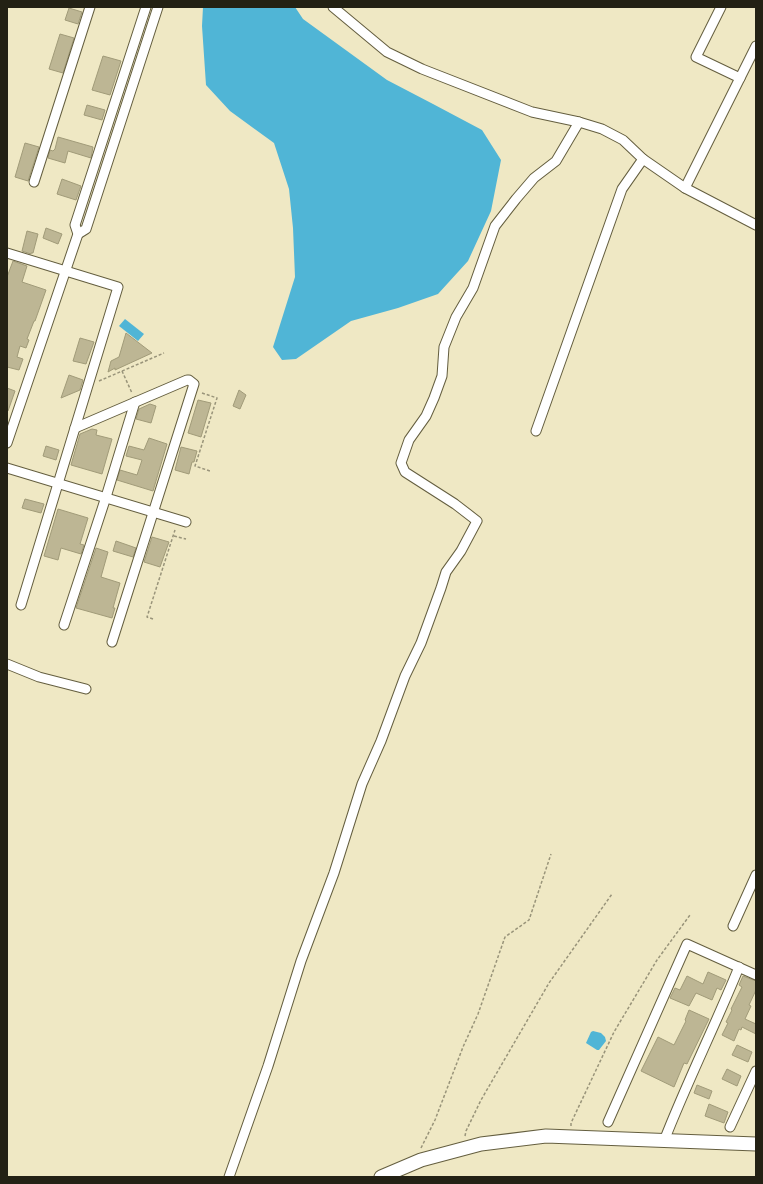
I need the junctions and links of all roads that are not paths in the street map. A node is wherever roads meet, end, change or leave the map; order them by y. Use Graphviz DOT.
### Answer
graph roads {
  1 [pos="90,7"];
  2 [pos="140,7"];
  3 [pos="146,7"];
  4 [pos="333,7"];
  5 [pos="720,7"];
  6 [pos="157,9"];
  7 [pos="756,46"];
  8 [pos="740,78"];
  9 [pos="579,122"];
  10 [pos="643,159"];
  11 [pos="34,182"];
  12 [pos="686,188"];
  13 [pos="756,225"];
  14 [pos="78,234"];
  15 [pos="7,253"];
  16 [pos="65,271"];
  17 [pos="135,402"];
  18 [pos="75,428"];
  19 [pos="536,431"];
  20 [pos="7,443"];
  21 [pos="7,468"];
  22 [pos="58,483"];
  23 [pos="106,497"];
  24 [pos="154,512"];
  25 [pos="186,522"];
  26 [pos="21,605"];
  27 [pos="64,625"];
  28 [pos="112,642"];
  29 [pos="7,664"];
  30 [pos="86,689"];
  31 [pos="756,875"];
  32 [pos="733,926"];
  33 [pos="739,967"];
  34 [pos="756,975"];
  35 [pos="756,1072"];
  36 [pos="608,1122"];
  37 [pos="730,1127"];
  38 [pos="664,1141"];
  39 [pos="756,1144"];
  40 [pos="229,1177"];
  41 [pos="381,1177"];
  1 -- 11 [label="street"];
  2 -- 3 [label="street"];
  3 -- 6 [label="street"];
  3 -- 14 [label="street"];
  4 -- 9 [label="street"];
  5 -- 8 [label="street"];
  6 -- 14 [label="street"];
  7 -- 8 [label="street"];
  8 -- 12 [label="street"];
  9 -- 10 [label="street"];
  9 -- 40 [label="street"];
  10 -- 12 [label="street"];
  10 -- 19 [label="street"];
  12 -- 13 [label="street"];
  14 -- 16 [label="street"];
  15 -- 16 [label="street"];
  16 -- 18 [label="street"];
  16 -- 20 [label="street"];
  17 -- 18 [label="street"];
  17 -- 23 [label="street"];
  17 -- 24 [label="street"];
  18 -- 22 [label="street"];
  21 -- 22 [label="street"];
  22 -- 23 [label="street"];
  22 -- 26 [label="street"];
  23 -- 24 [label="street"];
  23 -- 27 [label="street"];
  24 -- 25 [label="street"];
  24 -- 28 [label="street"];
  29 -- 30 [label="street"];
  31 -- 32 [label="street"];
  33 -- 34 [label="street"];
  33 -- 36 [label="street"];
  33 -- 38 [label="street"];
  35 -- 37 [label="street"];
  38 -- 39 [label="street"];
  38 -- 41 [label="street"];
}
